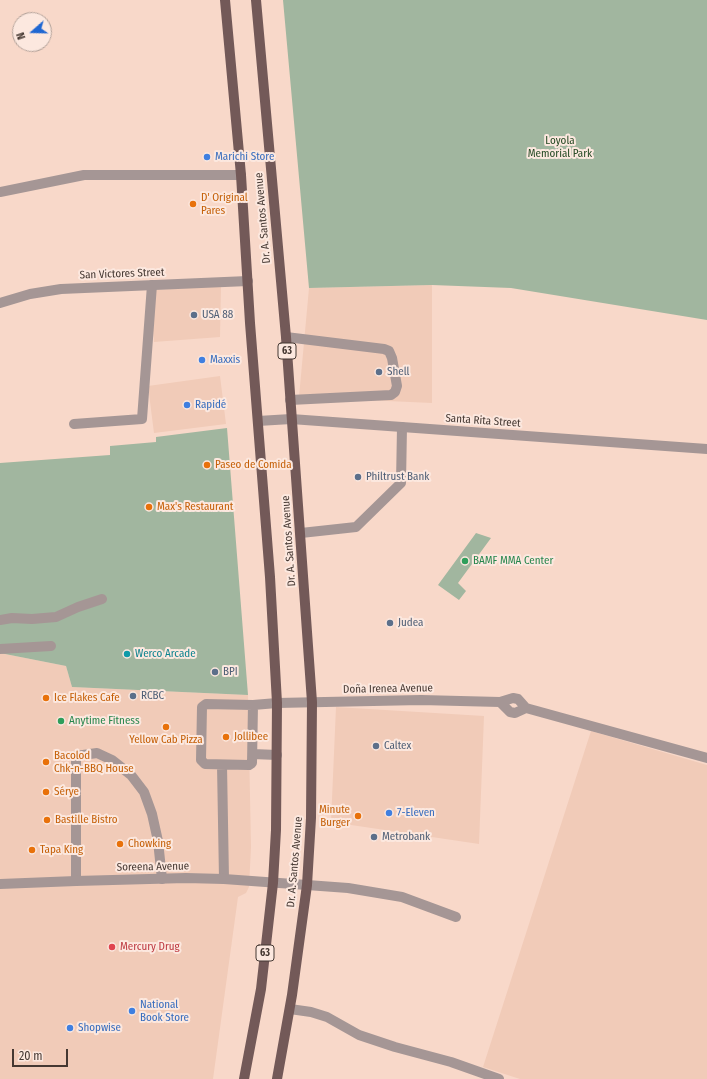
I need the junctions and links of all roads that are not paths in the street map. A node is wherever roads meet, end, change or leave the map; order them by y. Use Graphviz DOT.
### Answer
graph roads {
  1 [pos="225,0"];
  2 [pos="256,0"];
  3 [pos="241,175"];
  4 [pos="0,192"];
  5 [pos="248,281"];
  6 [pos="152,285"];
  7 [pos="0,304"];
  8 [pos="286,337"];
  9 [pos="290,400"];
  10 [pos="291,419"];
  11 [pos="258,421"];
  12 [pos="74,424"];
  13 [pos="402,427"];
  14 [pos="707,449"];
  15 [pos="301,534"];
  16 [pos="102,599"];
  17 [pos="0,620"];
  18 [pos="51,646"];
  19 [pos="0,649"];
  20 [pos="312,702"];
  21 [pos="277,703"];
  22 [pos="253,705"];
  23 [pos="253,754"];
  24 [pos="277,755"];
  25 [pos="707,758"];
  26 [pos="222,765"];
  27 [pos="162,879"];
  28 [pos="224,879"];
  29 [pos="76,881"];
  30 [pos="273,883"];
  31 [pos="0,884"];
  32 [pos="307,885"];
  33 [pos="456,917"];
  34 [pos="290,1009"];
  35 [pos="244,1079"];
  36 [pos="277,1079"];
  37 [pos="499,1079"];
  1 -- 3 [label="main road, Dr. A. Santos Avenue / 63"];
  2 -- 8 [label="main road, Dr. A. Santos Avenue / 63"];
  3 -- 4 [label="street"];
  3 -- 5 [label="main road, Dr. A. Santos Avenue / 63"];
  5 -- 6 [label="street, San Victores Street"];
  5 -- 11 [label="main road, Dr. A. Santos Avenue / 63"];
  6 -- 7 [label="street, San Victores Street"];
  6 -- 12 [label="street"];
  8 -- 9 [label="main road, Dr. A. Santos Avenue / 63"];
  8 -- 9 [label="street"];
  9 -- 10 [label="main road, Dr. A. Santos Avenue / 63"];
  10 -- 11 [label="street, Santa Rita Street"];
  10 -- 13 [label="street, Santa Rita Street"];
  10 -- 15 [label="main road, Dr. A. Santos Avenue / 63"];
  11 -- 21 [label="main road, Dr. A. Santos Avenue / 63"];
  13 -- 14 [label="street, Santa Rita Street"];
  13 -- 15 [label="street"];
  15 -- 20 [label="main road, Dr. A. Santos Avenue / 63"];
  16 -- 17 [label="street"];
  18 -- 19 [label="street"];
  20 -- 21 [label="street, Doña Irenea Avenue"];
  20 -- 25 [label="street, Doña Irenea Avenue"];
  20 -- 32 [label="main road, Dr. A. Santos Avenue / 63"];
  21 -- 22 [label="street, Doña Irenea Avenue"];
  21 -- 24 [label="main road, Dr. A. Santos Avenue / 63"];
  22 -- 23 [label="street"];
  22 -- 26 [label="street, Doña Irenea Avenue"];
  23 -- 24 [label="street"];
  23 -- 26 [label="street"];
  24 -- 30 [label="main road, Dr. A. Santos Avenue / 63"];
  26 -- 28 [label="street"];
  27 -- 28 [label="street, Soreena Avenue"];
  27 -- 29 [label="street, Soreena Avenue"];
  27 -- 29 [label="street"];
  28 -- 30 [label="street, Soreena Avenue"];
  29 -- 31 [label="street, Soreena Avenue"];
  30 -- 32 [label="street, Soreena Avenue"];
  30 -- 35 [label="main road, Dr. A. Santos Avenue / 63"];
  32 -- 33 [label="street, Soreena Avenue"];
  32 -- 34 [label="main road, Dr. A. Santos Avenue / 63"];
  34 -- 36 [label="main road, Dr. A. Santos Avenue / 63"];
  34 -- 37 [label="street"];
}
